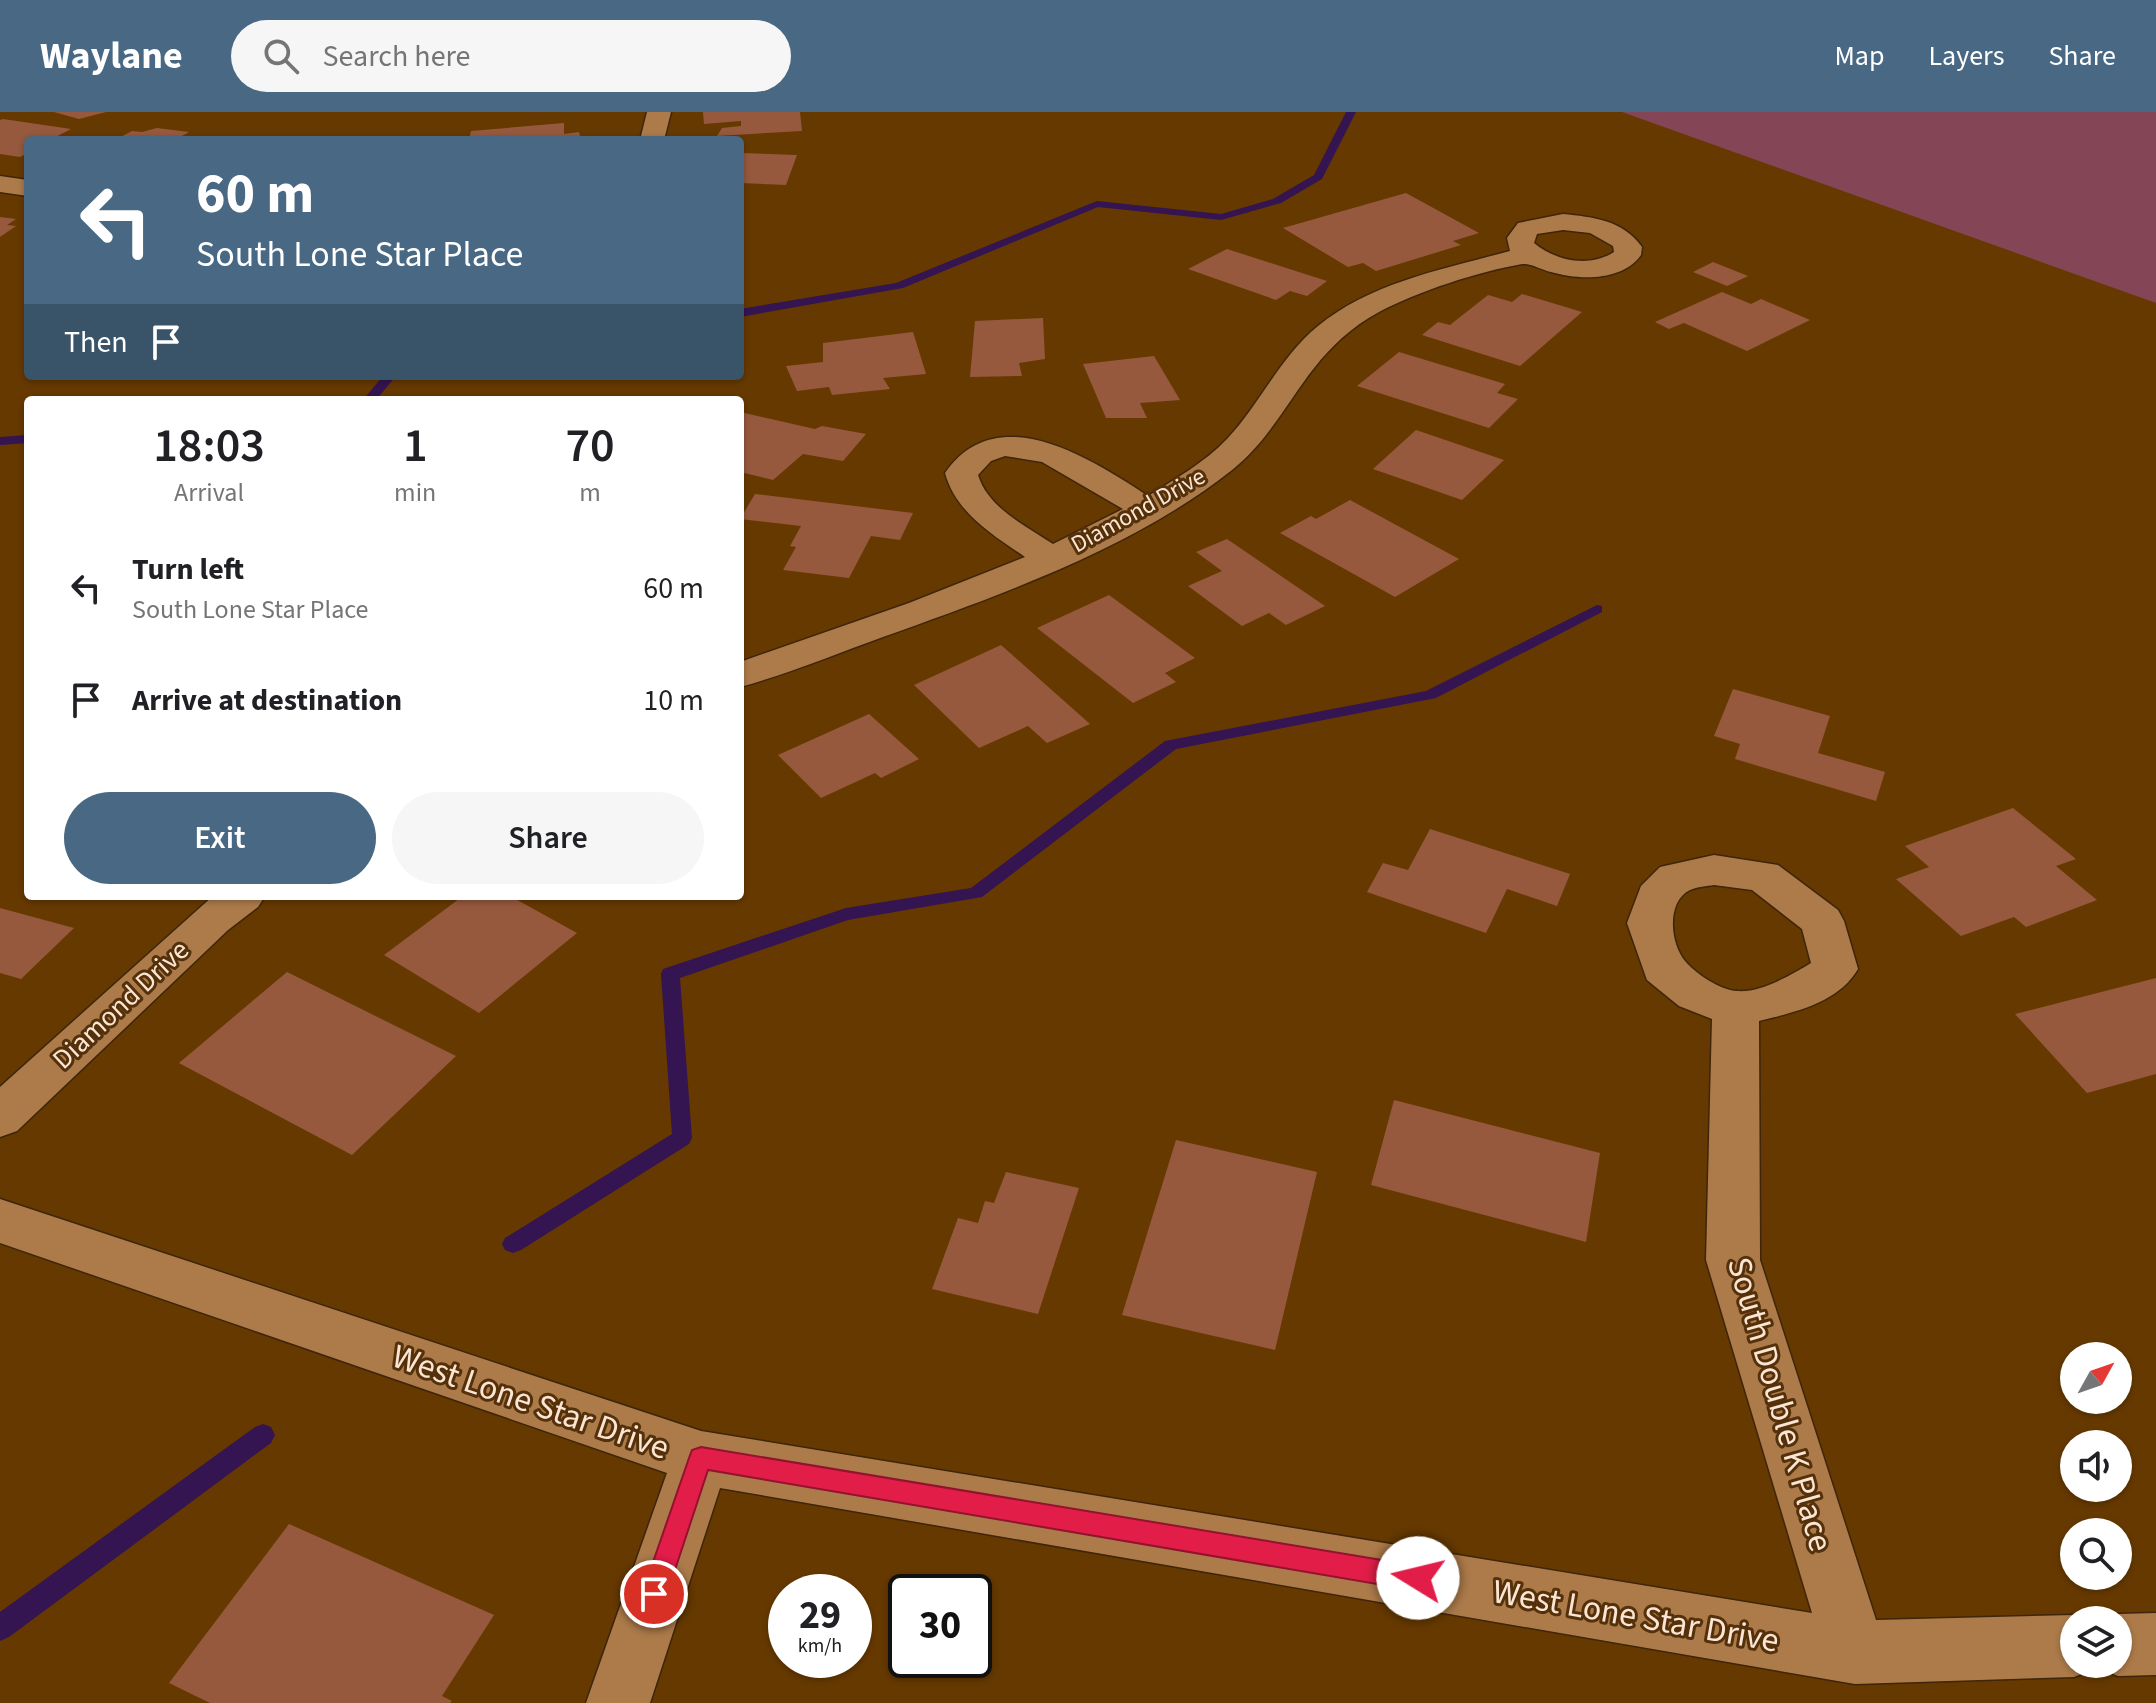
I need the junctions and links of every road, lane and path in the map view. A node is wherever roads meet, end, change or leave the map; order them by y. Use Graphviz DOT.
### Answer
graph roads {
  1 [pos="659,112"];
  2 [pos="653,136"];
  3 [pos="0,184"];
  4 [pos="24,187"];
  5 [pos="1528,254"];
  6 [pos="1147,510"];
  7 [pos="1049,558"];
  8 [pos="744,674"];
  9 [pos="238,900"];
  10 [pos="1736,1009"];
  11 [pos="0,1117"];
  12 [pos="0,1221"];
  13 [pos="701,1458"];
  14 [pos="2156,1644"];
  15 [pos="2132,1645"];
  16 [pos="2060,1646"];
  17 [pos="1855,1652"];
  18 [pos="618,1703"];
  1 -- 2 [label="street"];
  3 -- 4 [label="street"];
  5 -- 6 [label="street, Diamond Drive"];
  6 -- 7 [label="street, Diamond Drive"];
  6 -- 7 [label="street"];
  7 -- 8 [label="street, Diamond Drive"];
  9 -- 11 [label="street, Diamond Drive"];
  10 -- 17 [label="street, South Double K Place"];
  12 -- 13 [label="street, West Lone Star Drive"];
  13 -- 17 [label="street, West Lone Star Drive"];
  13 -- 18 [label="street"];
  14 -- 15 [label="street"];
  16 -- 17 [label="street, West Lone Star Drive"];
}
